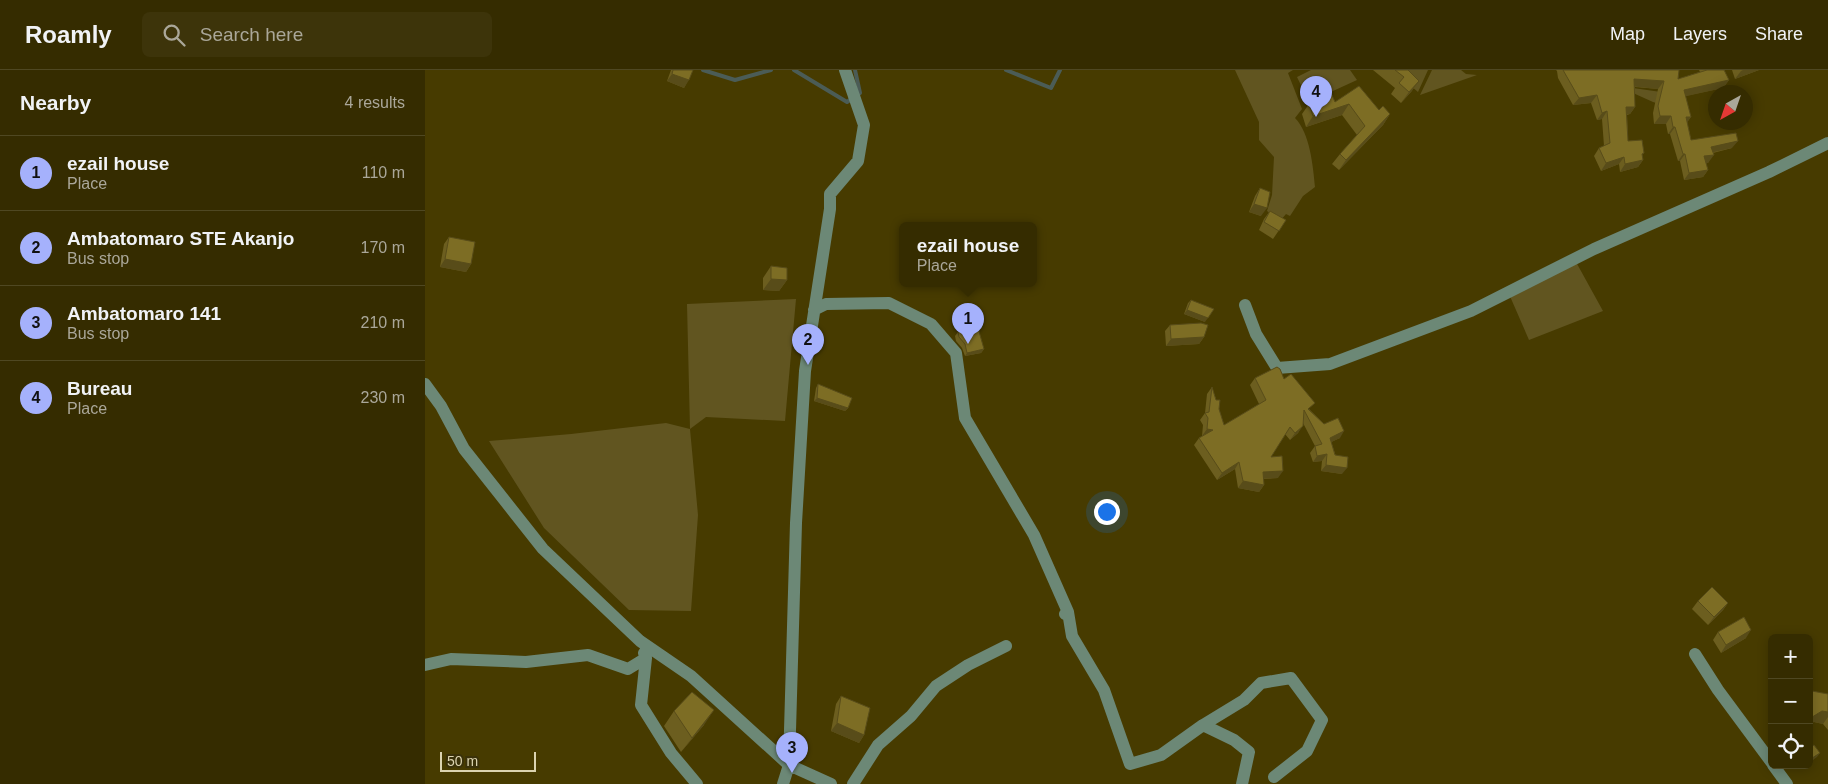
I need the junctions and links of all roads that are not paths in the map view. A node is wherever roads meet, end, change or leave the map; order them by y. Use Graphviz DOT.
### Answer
graph roads {
  1 [pos="845,70"];
  2 [pos="1828,143"];
  3 [pos="1245,306"];
  4 [pos="814,310"];
  5 [pos="425,384"];
  6 [pos="640,642"];
  7 [pos="1006,646"];
  8 [pos="1695,654"];
  9 [pos="646,658"];
  10 [pos="425,665"];
  11 [pos="1203,725"];
  12 [pos="1768,759"];
  13 [pos="789,765"];
  14 [pos="1776,769"];
  15 [pos="1274,777"];
  16 [pos="697,784"];
  17 [pos="783,784"];
  18 [pos="831,784"];
  19 [pos="853,784"];
  20 [pos="1242,784"];
  21 [pos="1787,784"];
  1 -- 4 [label="street"];
  2 -- 3 [label="street"];
  4 -- 11 [label="street"];
  4 -- 13 [label="street"];
  5 -- 6 [label="street"];
  6 -- 9 [label="street"];
  6 -- 13 [label="street"];
  7 -- 19 [label="street"];
  8 -- 12 [label="street"];
  9 -- 10 [label="street"];
  9 -- 16 [label="street"];
  11 -- 15 [label="street"];
  11 -- 20 [label="street"];
  13 -- 17 [label="street"];
  13 -- 18 [label="street"];
  14 -- 21 [label="street"];
}
